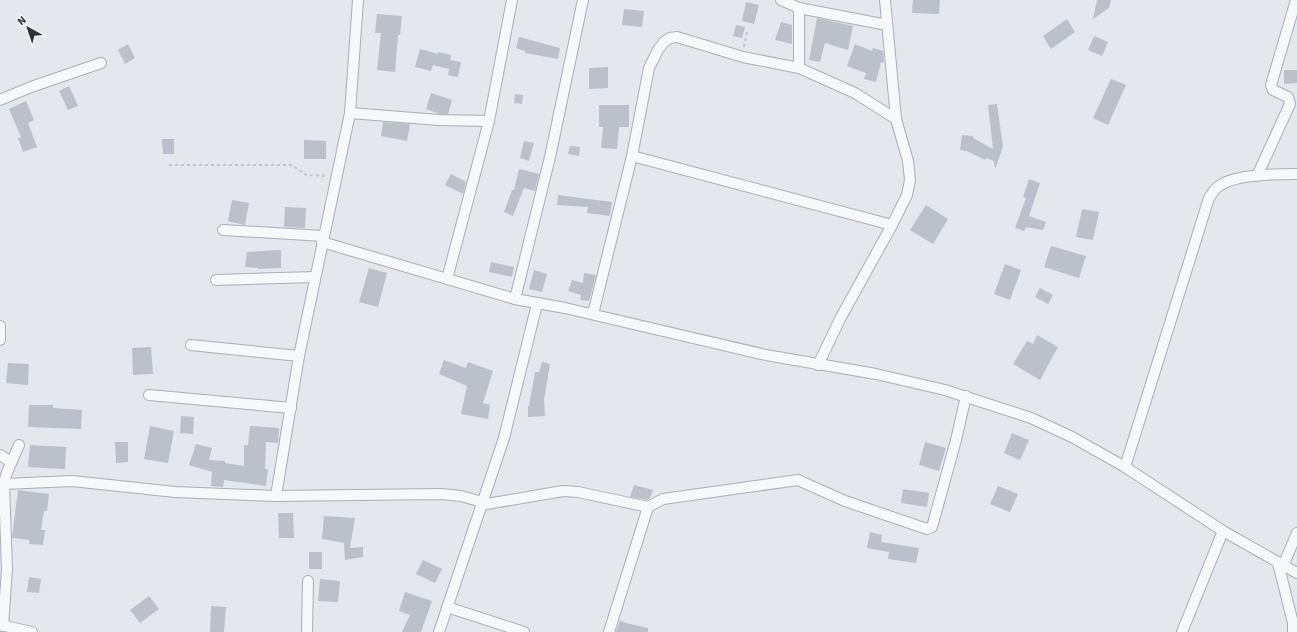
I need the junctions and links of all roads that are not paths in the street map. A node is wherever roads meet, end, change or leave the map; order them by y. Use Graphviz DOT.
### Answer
graph roads {
  1 [pos="358,0"];
  2 [pos="512,0"];
  3 [pos="583,0"];
  4 [pos="781,0"];
  5 [pos="885,0"];
  6 [pos="1296,0"];
  7 [pos="811,5"];
  8 [pos="799,8"];
  9 [pos="887,25"];
  10 [pos="101,63"];
  11 [pos="799,68"];
  12 [pos="0,100"];
  13 [pos="350,113"];
  14 [pos="896,119"];
  15 [pos="489,121"];
  16 [pos="632,156"];
  17 [pos="1297,174"];
  18 [pos="1257,176"];
  19 [pos="892,225"];
  20 [pos="223,230"];
  21 [pos="323,239"];
  22 [pos="315,277"];
  23 [pos="447,279"];
  24 [pos="216,280"];
  25 [pos="515,299"];
  26 [pos="537,304"];
  27 [pos="593,314"];
  28 [pos="0,326"];
  29 [pos="0,340"];
  30 [pos="191,345"];
  31 [pos="299,356"];
  32 [pos="818,365"];
  33 [pos="149,395"];
  34 [pos="966,396"];
  35 [pos="291,408"];
  36 [pos="20,445"];
  37 [pos="0,455"];
  38 [pos="11,462"];
  39 [pos="1125,467"];
  40 [pos="4,484"];
  41 [pos="276,496"];
  42 [pos="481,504"];
  43 [pos="648,507"];
  44 [pos="1223,531"];
  45 [pos="1297,533"];
  46 [pos="1280,564"];
  47 [pos="1297,573"];
  48 [pos="308,581"];
  49 [pos="447,608"];
  50 [pos="2,626"];
  51 [pos="32,632"];
  52 [pos="308,632"];
  53 [pos="439,632"];
  54 [pos="524,632"];
  55 [pos="609,632"];
  56 [pos="1182,632"];
  57 [pos="1293,632"];
  1 -- 13 [label="street"];
  2 -- 15 [label="street"];
  3 -- 25 [label="street"];
  4 -- 8 [label="street"];
  5 -- 9 [label="street"];
  6 -- 18 [label="street"];
  7 -- 8 [label="street"];
  7 -- 9 [label="street"];
  8 -- 11 [label="street"];
  9 -- 14 [label="street"];
  10 -- 12 [label="street"];
  11 -- 14 [label="street"];
  11 -- 16 [label="street"];
  13 -- 15 [label="street"];
  13 -- 21 [label="street"];
  14 -- 19 [label="street"];
  15 -- 23 [label="street"];
  16 -- 19 [label="street"];
  16 -- 27 [label="street"];
  17 -- 18 [label="street"];
  18 -- 39 [label="street"];
  19 -- 32 [label="street"];
  20 -- 21 [label="street"];
  21 -- 22 [label="street"];
  21 -- 23 [label="street"];
  22 -- 24 [label="street"];
  22 -- 31 [label="street"];
  23 -- 25 [label="street"];
  25 -- 26 [label="street"];
  26 -- 27 [label="street"];
  26 -- 42 [label="street"];
  27 -- 32 [label="street"];
  28 -- 29 [label="street"];
  30 -- 31 [label="street"];
  31 -- 35 [label="street"];
  32 -- 34 [label="street"];
  33 -- 35 [label="street"];
  34 -- 39 [label="street"];
  34 -- 43 [label="street"];
  35 -- 41 [label="street"];
  36 -- 38 [label="street"];
  37 -- 38 [label="street"];
  38 -- 40 [label="street"];
  39 -- 44 [label="street"];
  40 -- 41 [label="street"];
  40 -- 50 [label="street"];
  41 -- 42 [label="street"];
  42 -- 43 [label="street"];
  42 -- 49 [label="street"];
  43 -- 55 [label="street"];
  44 -- 46 [label="street"];
  44 -- 56 [label="street"];
  45 -- 46 [label="street"];
  46 -- 47 [label="street"];
  46 -- 57 [label="street"];
  48 -- 52 [label="street"];
  49 -- 53 [label="street"];
  49 -- 54 [label="street"];
  50 -- 51 [label="street"];
}
